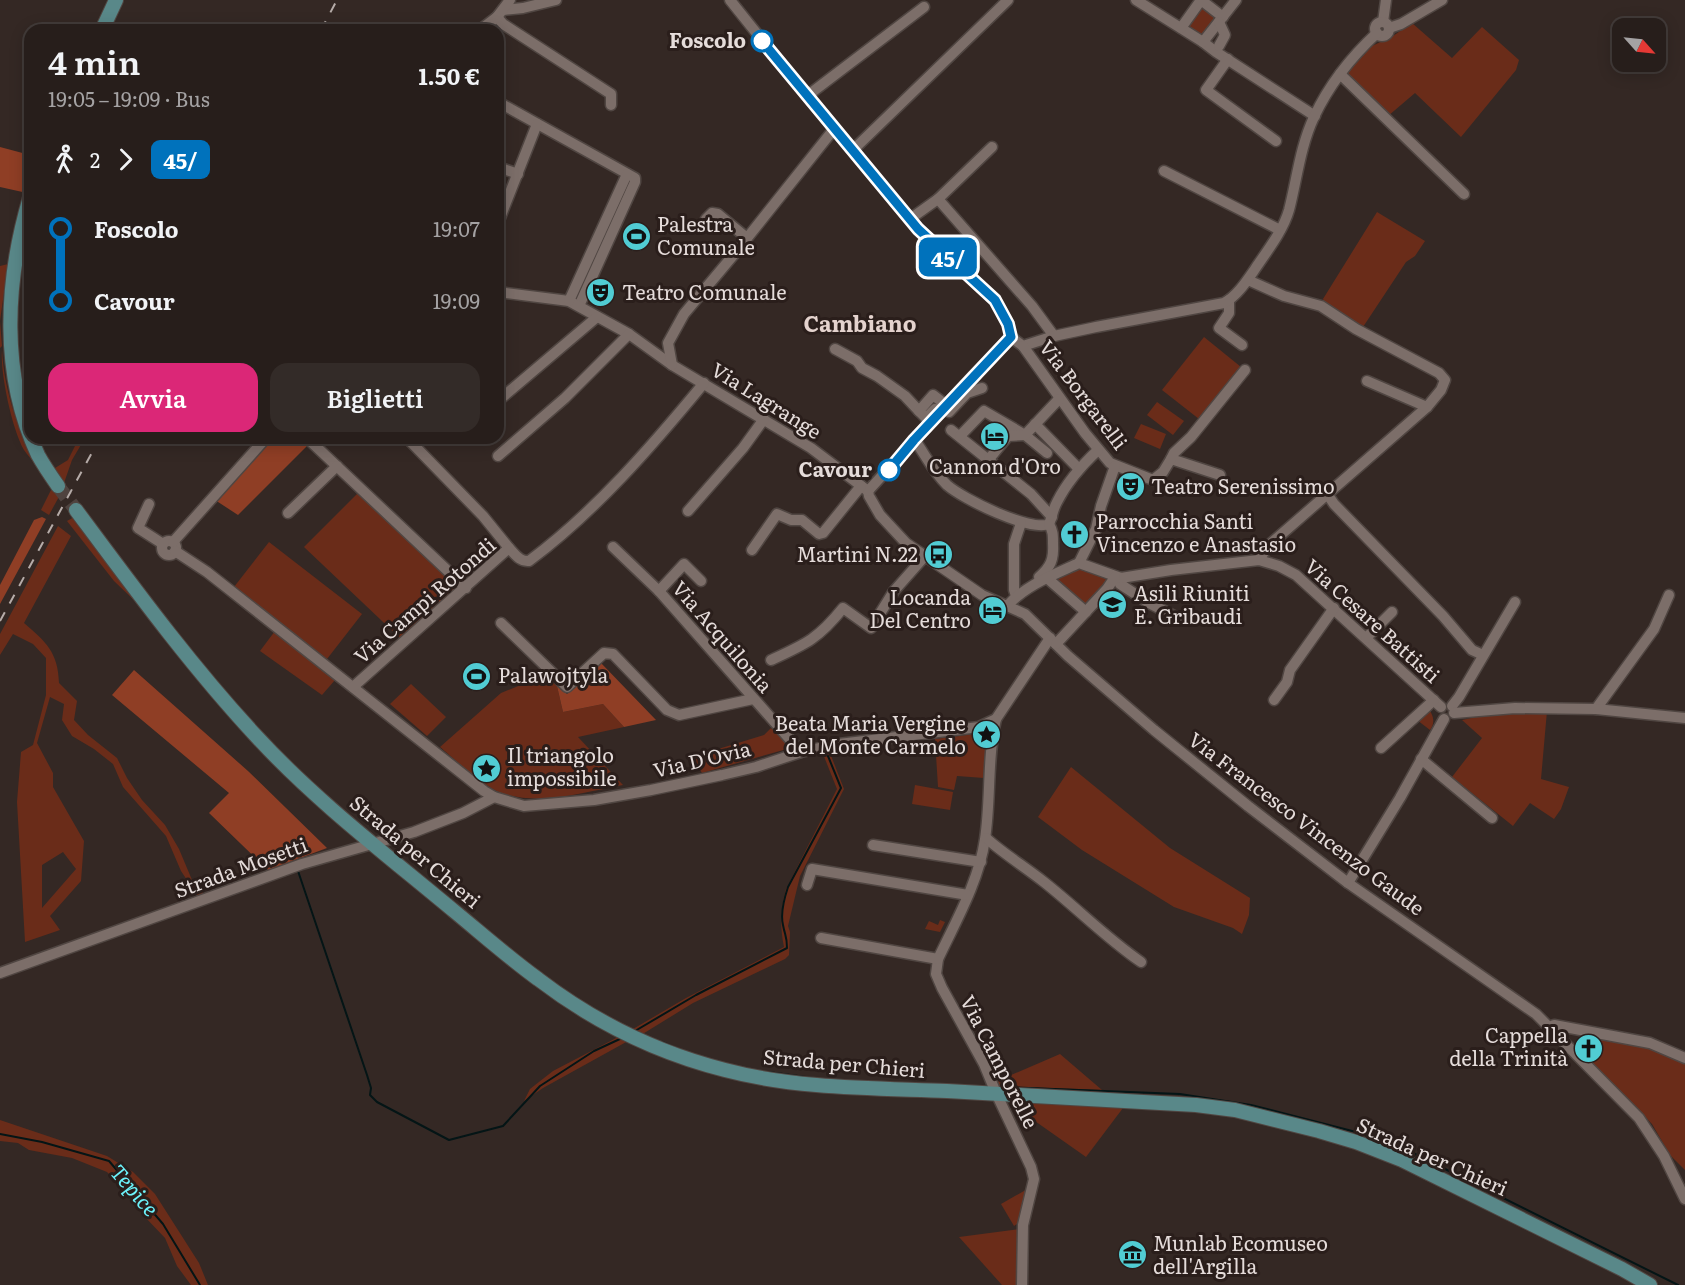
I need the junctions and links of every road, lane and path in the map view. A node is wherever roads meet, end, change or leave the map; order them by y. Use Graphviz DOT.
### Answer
graph roads {
  1 [pos="116,0"];
  2 [pos="510,0"];
  3 [pos="556,0"];
  4 [pos="730,0"];
  5 [pos="1136,0"];
  6 [pos="1236,0"];
  7 [pos="1386,0"];
  8 [pos="1442,0"];
  9 [pos="1004,1"];
  10 [pos="924,7"];
  11 [pos="500,13"];
  12 [pos="1221,19"];
  13 [pos="105,24"];
  14 [pos="487,24"];
  15 [pos="502,24"];
  16 [pos="504,25"];
  17 [pos="1386,25"];
  18 [pos="1181,28"];
  19 [pos="1203,42"];
  20 [pos="1219,46"];
  21 [pos="1228,58"];
  22 [pos="1340,74"];
  23 [pos="807,96"];
  24 [pos="504,105"];
  25 [pos="611,105"];
  26 [pos="1315,116"];
  27 [pos="537,124"];
  28 [pos="834,129"];
  29 [pos="1276,141"];
  30 [pos="992,147"];
  31 [pos="853,150"];
  32 [pos="504,169"];
  33 [pos="1164,171"];
  34 [pos="518,174"];
  35 [pos="1464,194"];
  36 [pos="938,199"];
  37 [pos="504,208"];
  38 [pos="706,219"];
  39 [pos="910,219"];
  40 [pos="24,222"];
  41 [pos="1280,230"];
  42 [pos="747,238"];
  43 [pos="1248,280"];
  44 [pos="504,293"];
  45 [pos="1229,300"];
  46 [pos="574,304"];
  47 [pos="597,317"];
  48 [pos="629,334"];
  49 [pos="1054,336"];
  50 [pos="670,337"];
  51 [pos="1011,337"];
  52 [pos="642,344"];
  53 [pos="1242,345"];
  54 [pos="1023,346"];
  55 [pos="835,350"];
  56 [pos="672,365"];
  57 [pos="1245,370"];
  58 [pos="1367,381"];
  59 [pos="704,383"];
  60 [pos="982,388"];
  61 [pos="504,396"];
  62 [pos="1059,399"];
  63 [pos="944,404"];
  64 [pos="1427,407"];
  65 [pos="764,419"];
  66 [pos="24,422"];
  67 [pos="1035,424"];
  68 [pos="941,425"];
  69 [pos="1025,435"];
  70 [pos="916,442"];
  71 [pos="33,444"];
  72 [pos="261,444"];
  73 [pos="313,444"];
  74 [pos="413,444"];
  75 [pos="1098,450"];
  76 [pos="1047,453"];
  77 [pos="498,456"];
  78 [pos="989,459"];
  79 [pos="1171,459"];
  80 [pos="337,466"];
  81 [pos="1115,466"];
  82 [pos="1079,470"];
  83 [pos="1220,475"];
  84 [pos="58,486"];
  85 [pos="865,489"];
  86 [pos="1328,495"];
  87 [pos="149,504"];
  88 [pos="76,510"];
  89 [pos="688,511"];
  90 [pos="288,513"];
  91 [pos="1051,520"];
  92 [pos="1021,523"];
  93 [pos="170,546"];
  94 [pos="614,547"];
  95 [pos="509,548"];
  96 [pos="752,550"];
  97 [pos="925,556"];
  98 [pos="1259,560"];
  99 [pos="1079,563"];
  100 [pos="1047,578"];
  101 [pos="1118,578"];
  102 [pos="701,581"];
  103 [pos="1032,586"];
  104 [pos="465,588"];
  105 [pos="659,591"];
  106 [pos="1016,596"];
  107 [pos="1669,596"];
  108 [pos="1515,602"];
  109 [pos="1007,606"];
  110 [pos="1334,608"];
  111 [pos="1086,612"];
  112 [pos="1392,612"];
  113 [pos="1178,618"];
  114 [pos="501,623"];
  115 [pos="1366,638"];
  116 [pos="1053,641"];
  117 [pos="1483,655"];
  118 [pos="771,660"];
  119 [pos="353,687"];
  120 [pos="753,699"];
  121 [pos="1274,700"];
  122 [pos="1445,706"];
  123 [pos="1596,709"];
  124 [pos="1685,718"];
  125 [pos="996,719"];
  126 [pos="1381,748"];
  127 [pos="801,752"];
  128 [pos="1421,759"];
  129 [pos="494,797"];
  130 [pos="1492,818"];
  131 [pos="986,837"];
  132 [pos="373,844"];
  133 [pos="873,845"];
  134 [pos="981,862"];
  135 [pos="1348,883"];
  136 [pos="807,885"];
  137 [pos="968,895"];
  138 [pos="821,938"];
  139 [pos="938,959"];
  140 [pos="1141,962"];
  141 [pos="0,974"];
  142 [pos="1550,1027"];
  143 [pos="1685,1058"];
  144 [pos="996,1093"];
  145 [pos="1685,1199"];
  146 [pos="1022,1285"];
  147 [pos="1650,1285"];
  1 -- 13 [label="main road"];
  2 -- 11 [label="street"];
  3 -- 11 [label="street"];
  4 -- 23 [label="street"];
  5 -- 18 [label="street"];
  6 -- 12 [label="street"];
  7 -- 17 [label="street"];
  8 -- 17 [label="street"];
  9 -- 31 [label="street"];
  10 -- 23 [label="street"];
  11 -- 14 [label="street"];
  11 -- 15 [label="street"];
  12 -- 18 [label="street"];
  12 -- 19 [label="street"];
  12 -- 20 [label="street"];
  16 -- 25 [label="street"];
  17 -- 22 [label="street"];
  18 -- 19 [label="street"];
  19 -- 20 [label="street"];
  19 -- 21 [label="street"];
  20 -- 21 [label="street"];
  21 -- 26 [label="street"];
  21 -- 29 [label="street"];
  22 -- 26 [label="street"];
  22 -- 35 [label="street"];
  23 -- 28 [label="street"];
  24 -- 27 [label="street"];
  26 -- 41 [label="street"];
  27 -- 34 [label="street"];
  27 -- 46 [label="street"];
  28 -- 31 [label="street"];
  28 -- 42 [label="street"];
  30 -- 36 [label="street"];
  31 -- 39 [label="street"];
  32 -- 34 [label="street"];
  33 -- 41 [label="street"];
  34 -- 37 [label="street"];
  36 -- 39 [label="street"];
  36 -- 49 [label="street"];
  38 -- 42 [label="street"];
  39 -- 51 [label="street"];
  40 -- 66 [label="main road"];
  41 -- 43 [label="street"];
  42 -- 50 [label="street"];
  43 -- 45 [label="street"];
  43 -- 64 [label="street"];
  44 -- 46 [label="street"];
  45 -- 49 [label="street"];
  45 -- 53 [label="street"];
  46 -- 47 [label="street, Via Lagrange"];
  47 -- 48 [label="street, Via Lagrange"];
  47 -- 61 [label="street"];
  48 -- 52 [label="street, Via Lagrange"];
  48 -- 77 [label="street"];
  49 -- 54 [label="street"];
  50 -- 52 [label="street"];
  50 -- 56 [label="street"];
  51 -- 54 [label="street, Via Borgarelli"];
  51 -- 63 [label="street"];
  52 -- 56 [label="street, Via Lagrange"];
  54 -- 62 [label="street, Via Borgarelli"];
  55 -- 68 [label="street"];
  56 -- 59 [label="street, Via Lagrange"];
  57 -- 79 [label="street"];
  58 -- 64 [label="street"];
  59 -- 65 [label="street, Via Lagrange"];
  59 -- 95 [label="street, Via Campi Rotondi"];
  60 -- 68 [label="street"];
  62 -- 67 [label="street"];
  62 -- 75 [label="street, Via Borgarelli"];
  63 -- 68 [label="street"];
  63 -- 68 [label="street"];
  64 -- 86 [label="street"];
  65 -- 85 [label="street, Via Lagrange"];
  65 -- 89 [label="street"];
  67 -- 69 [label="street"];
  67 -- 82 [label="street"];
  68 -- 69 [label="street"];
  68 -- 70 [label="street"];
  68 -- 78 [label="street"];
  69 -- 76 [label="street"];
  69 -- 78 [label="street"];
  70 -- 85 [label="street"];
  70 -- 92 [label="street"];
  71 -- 84 [label="main road"];
  72 -- 93 [label="street"];
  73 -- 80 [label="street"];
  74 -- 95 [label="street"];
  75 -- 81 [label="street, Via Borgarelli"];
  75 -- 82 [label="street"];
  78 -- 91 [label="street"];
  79 -- 81 [label="street"];
  79 -- 83 [label="street"];
  80 -- 90 [label="street"];
  80 -- 104 [label="street"];
  81 -- 99 [label="street"];
  82 -- 91 [label="street"];
  85 -- 96 [label="street"];
  85 -- 97 [label="street, Via Francesco Vincenzo Gaude"];
  86 -- 98 [label="street"];
  86 -- 117 [label="street"];
  87 -- 93 [label="street, Via Campi Rotondi"];
  88 -- 132 [label="main road, Strada per Chieri"];
  91 -- 92 [label="street"];
  91 -- 103 [label="street"];
  92 -- 106 [label="street"];
  93 -- 119 [label="street, Via Campi Rotondi"];
  94 -- 105 [label="street, Via Acquilonia"];
  95 -- 104 [label="street, Via Campi Rotondi"];
  97 -- 109 [label="street, Via Francesco Vincenzo Gaude"];
  97 -- 118 [label="street"];
  98 -- 101 [label="street, Via Cesare Battisti"];
  98 -- 110 [label="street, Via Cesare Battisti"];
  99 -- 100 [label="street"];
  99 -- 101 [label="street"];
  100 -- 103 [label="street"];
  100 -- 111 [label="street"];
  101 -- 111 [label="street"];
  101 -- 113 [label="street"];
  102 -- 105 [label="street"];
  103 -- 106 [label="street"];
  104 -- 119 [label="street, Via Campi Rotondi"];
  105 -- 120 [label="street, Via Acquilonia"];
  106 -- 109 [label="street"];
  107 -- 123 [label="street"];
  108 -- 117 [label="street"];
  109 -- 116 [label="street, Via Francesco Vincenzo Gaude"];
  110 -- 115 [label="street, Via Cesare Battisti"];
  110 -- 121 [label="street"];
  111 -- 116 [label="street"];
  112 -- 115 [label="street"];
  114 -- 120 [label="street"];
  115 -- 122 [label="street, Via Cesare Battisti"];
  116 -- 125 [label="street"];
  116 -- 135 [label="street, Via Francesco Vincenzo Gaude"];
  117 -- 122 [label="street"];
  119 -- 129 [label="street, Via D'Ovia"];
  120 -- 127 [label="street, Via Acquilonia"];
  122 -- 123 [label="street"];
  122 -- 126 [label="street"];
  122 -- 128 [label="street"];
  123 -- 124 [label="street"];
  125 -- 127 [label="street, Via D'Ovia"];
  125 -- 131 [label="street"];
  127 -- 129 [label="street, Via D'Ovia"];
  128 -- 130 [label="street"];
  128 -- 135 [label="street"];
  129 -- 132 [label="street, Strada Mosetti"];
  131 -- 134 [label="street"];
  131 -- 140 [label="street"];
  132 -- 141 [label="street, Strada Mosetti"];
  132 -- 144 [label="main road, Strada per Chieri"];
  133 -- 134 [label="street"];
  134 -- 137 [label="street"];
  135 -- 142 [label="street, Via Francesco Vincenzo Gaude"];
  136 -- 137 [label="street"];
  137 -- 139 [label="street"];
  138 -- 139 [label="street"];
  139 -- 144 [label="street, Via Camporelle"];
  142 -- 143 [label="street"];
  142 -- 145 [label="street, Via Francesco Vincenzo Gaude"];
  144 -- 146 [label="street, Via Camporelle"];
  144 -- 147 [label="main road, Strada per Chieri"];
}
